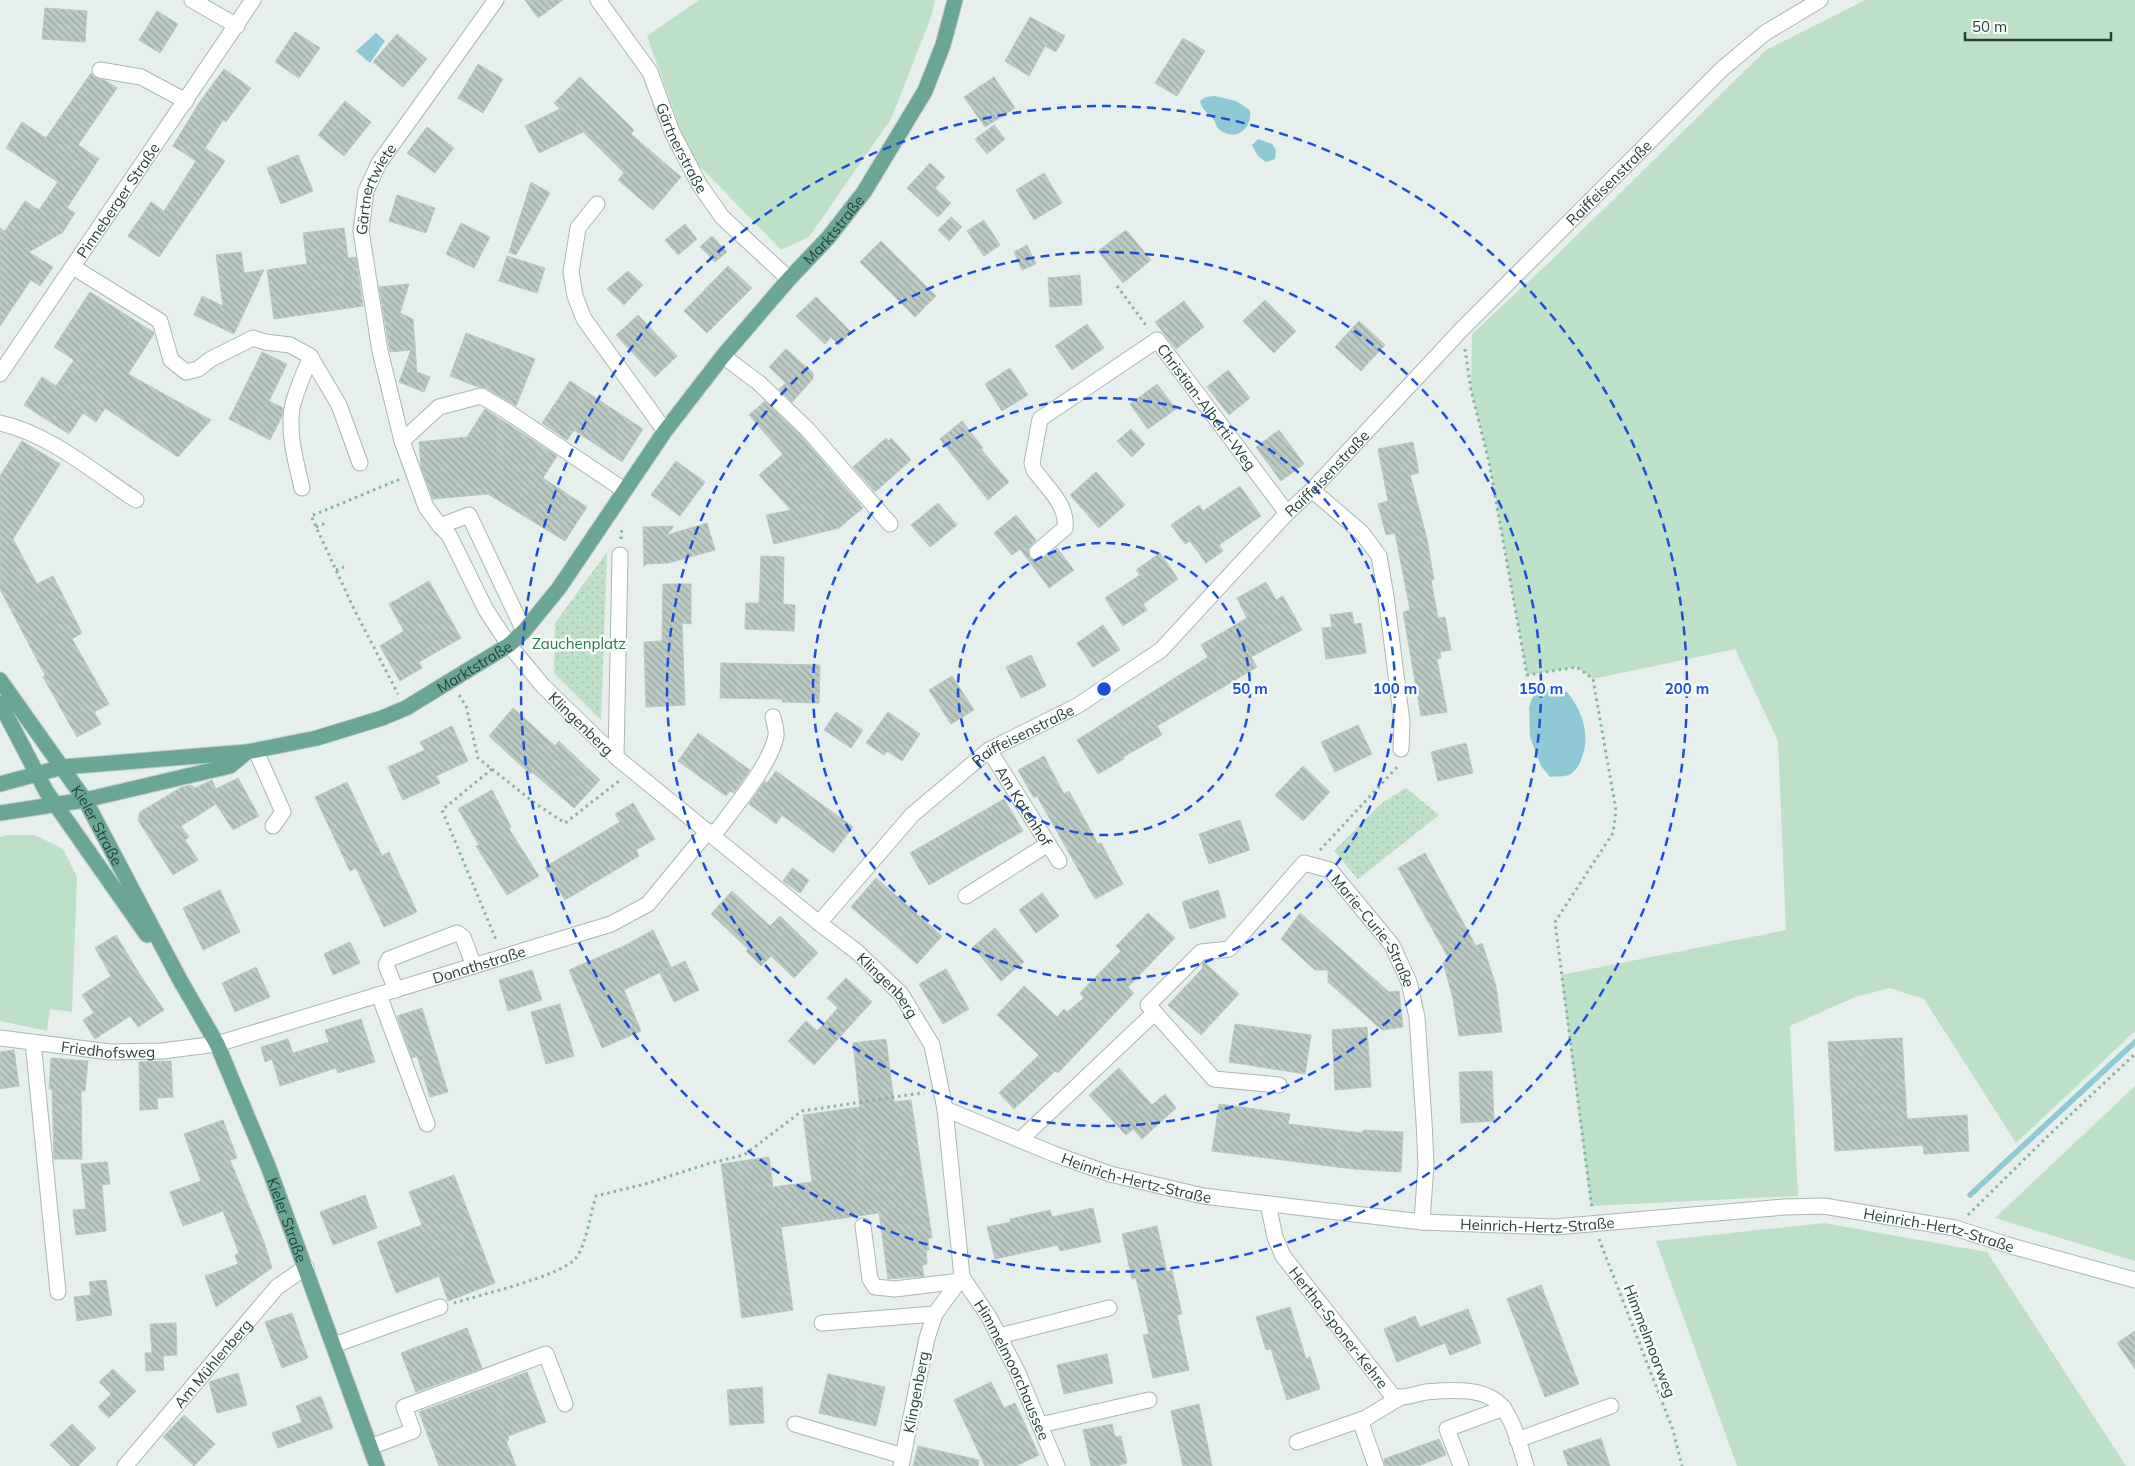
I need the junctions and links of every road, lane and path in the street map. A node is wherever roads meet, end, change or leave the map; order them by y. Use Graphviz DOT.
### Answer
graph roads {
  1 [pos="192,0"];
  2 [pos="253,0"];
  3 [pos="496,0"];
  4 [pos="598,0"];
  5 [pos="955,0"];
  6 [pos="1820,0"];
  7 [pos="237,26"];
  8 [pos="100,70"];
  9 [pos="186,101"];
  10 [pos="597,204"];
  11 [pos="73,267"];
  12 [pos="789,279"];
  13 [pos="1117,286"];
  14 [pos="1462,328"];
  15 [pos="1157,340"];
  16 [pos="722,356"];
  17 [pos="311,357"];
  18 [pos="0,374"];
  19 [pos="0,423"];
  20 [pos="665,431"];
  21 [pos="402,441"];
  22 [pos="360,463"];
  23 [pos="396,472"];
  24 [pos="302,488"];
  25 [pos="624,490"];
  26 [pos="1312,490"];
  27 [pos="136,500"];
  28 [pos="1287,513"];
  29 [pos="326,523"];
  30 [pos="890,524"];
  31 [pos="440,526"];
  32 [pos="316,527"];
  33 [pos="1037,552"];
  34 [pos="620,555"];
  35 [pos="344,567"];
  36 [pos="336,570"];
  37 [pos="524,631"];
  38 [pos="509,645"];
  39 [pos="0,680"];
  40 [pos="450,682"];
  41 [pos="0,703"];
  42 [pos="406,708"];
  43 [pos="773,717"];
  44 [pos="1401,749"];
  45 [pos="989,750"];
  46 [pos="251,751"];
  47 [pos="616,757"];
  48 [pos="63,767"];
  49 [pos="492,769"];
  50 [pos="632,770"];
  51 [pos="36,773"];
  52 [pos="0,784"];
  53 [pos="85,800"];
  54 [pos="55,805"];
  55 [pos="0,813"];
  56 [pos="273,826"];
  57 [pos="710,833"];
  58 [pos="1048,844"];
  59 [pos="1059,861"];
  60 [pos="1304,863"];
  61 [pos="966,896"];
  62 [pos="819,923"];
  63 [pos="503,957"];
  64 [pos="474,966"];
  65 [pos="180,980"];
  66 [pos="396,990"];
  67 [pos="379,995"];
  68 [pos="1150,1017"];
  69 [pos="0,1038"];
  70 [pos="33,1042"];
  71 [pos="217,1044"];
  72 [pos="2135,1054"];
  73 [pos="1279,1085"];
  74 [pos="945,1109"];
  75 [pos="427,1124"];
  76 [pos="1020,1140"];
  77 [pos="1268,1204"];
  78 [pos="1422,1222"];
  79 [pos="1594,1224"];
  80 [pos="863,1226"];
  81 [pos="1955,1228"];
  82 [pos="306,1267"];
  83 [pos="961,1279"];
  84 [pos="2135,1280"];
  85 [pos="58,1292"];
  86 [pos="440,1307"];
  87 [pos="1108,1308"];
  88 [pos="935,1314"];
  89 [pos="822,1323"];
  90 [pos="999,1336"];
  91 [pos="334,1344"];
  92 [pos="1399,1398"];
  93 [pos="1149,1400"];
  94 [pos="565,1404"];
  95 [pos="1611,1406"];
  96 [pos="1504,1408"];
  97 [pos="1360,1420"];
  98 [pos="795,1424"];
  99 [pos="1040,1425"];
  100 [pos="1518,1440"];
  101 [pos="1296,1442"];
  102 [pos="370,1446"];
  103 [pos="902,1461"];
  104 [pos="125,1466"];
  105 [pos="377,1466"];
  106 [pos="1057,1466"];
  107 [pos="1376,1466"];
  108 [pos="1461,1466"];
  109 [pos="1526,1466"];
  110 [pos="1682,1466"];
  1 -- 7 [label="street"];
  2 -- 7 [label="street, Pinneberger Straße"];
  3 -- 21 [label="street, Gärtnertwiete"];
  4 -- 12 [label="street, Gärtnerstraße"];
  5 -- 12 [label="main road, Marktstraße"];
  6 -- 14 [label="street, Raiffeisenstraße"];
  7 -- 9 [label="street, Pinneberger Straße"];
  8 -- 9 [label="street"];
  9 -- 11 [label="street, Pinneberger Straße"];
  10 -- 20 [label="street"];
  11 -- 17 [label="street"];
  11 -- 18 [label="street, Pinneberger Straße"];
  12 -- 16 [label="main road, Marktstraße"];
  13 -- 15 [label="path"];
  14 -- 26 [label="street, Raiffeisenstraße"];
  14 -- 79 [label="path, Himmelmoorweg"];
  15 -- 28 [label="street, Christian-Alberti-Weg"];
  15 -- 33 [label="street, Christian-Alberti-Weg"];
  16 -- 20 [label="main road, Marktstraße"];
  16 -- 30 [label="street"];
  17 -- 22 [label="street"];
  17 -- 24 [label="street"];
  19 -- 27 [label="street"];
  20 -- 25 [label="main road, Marktstraße"];
  21 -- 25 [label="street"];
  21 -- 31 [label="street, Gärtnertwiete"];
  23 -- 32 [label="path"];
  25 -- 37 [label="main road, Marktstraße"];
  26 -- 28 [label="street, Raiffeisenstraße"];
  26 -- 44 [label="street"];
  28 -- 45 [label="street, Raiffeisenstraße"];
  29 -- 32 [label="path"];
  31 -- 37 [label="street"];
  31 -- 38 [label="street, Klingenberg"];
  32 -- 36 [label="path"];
  34 -- 47 [label="street"];
  35 -- 36 [label="path"];
  36 -- 42 [label="path"];
  37 -- 38 [label="main road, Marktstraße"];
  38 -- 40 [label="main road, Marktstraße"];
  38 -- 47 [label="street, Klingenberg"];
  39 -- 48 [label="main road, Kieler Straße"];
  40 -- 42 [label="main road, Marktstraße"];
  40 -- 49 [label="path"];
  41 -- 51 [label="main road, Kieler Straße"];
  42 -- 46 [label="main road, Marktstraße"];
  43 -- 57 [label="street, Donathstraße"];
  44 -- 60 [label="path"];
  45 -- 58 [label="street, Am Katenhof"];
  45 -- 62 [label="street, Raiffeisenstraße"];
  46 -- 48 [label="main road, Marktstraße"];
  46 -- 53 [label="main road, Marktstraße"];
  46 -- 56 [label="street"];
  47 -- 50 [label="street, Klingenberg"];
  48 -- 51 [label="main road, Marktstraße"];
  48 -- 53 [label="main road, Kieler Straße"];
  49 -- 50 [label="path"];
  49 -- 63 [label="path"];
  50 -- 57 [label="street, Klingenberg"];
  51 -- 52 [label="main road, Marktstraße"];
  51 -- 54 [label="main road, Kieler Straße"];
  53 -- 54 [label="main road, Marktstraße"];
  53 -- 65 [label="main road, Kieler Straße"];
  54 -- 55 [label="main road, Marktstraße"];
  54 -- 65 [label="main road, Kieler Straße"];
  57 -- 62 [label="street, Klingenberg"];
  57 -- 63 [label="street, Donathstraße"];
  58 -- 59 [label="street, Am Katenhof"];
  58 -- 61 [label="street"];
  60 -- 73 [label="street"];
  60 -- 78 [label="street, Marie-Curie-Straße"];
  62 -- 74 [label="street, Klingenberg"];
  63 -- 64 [label="street, Donathstraße"];
  64 -- 66 [label="street, Donathstraße"];
  64 -- 66 [label="street"];
  65 -- 71 [label="main road, Kieler Straße"];
  66 -- 67 [label="street, Donathstraße"];
  67 -- 71 [label="street, Donathstraße"];
  67 -- 75 [label="street"];
  68 -- 76 [label="street"];
  69 -- 70 [label="street, Friedhofsweg"];
  70 -- 71 [label="street, Friedhofsweg"];
  70 -- 85 [label="street"];
  71 -- 82 [label="main road, Kieler Straße"];
  72 -- 81 [label="path"];
  74 -- 76 [label="street, Heinrich-Hertz-Straße"];
  74 -- 83 [label="street, Klingenberg"];
  74 -- 86 [label="path"];
  76 -- 77 [label="street, Heinrich-Hertz-Straße"];
  77 -- 78 [label="street, Heinrich-Hertz-Straße"];
  77 -- 92 [label="street, Hertha-Sponer-Kehre"];
  78 -- 79 [label="street, Heinrich-Hertz-Straße"];
  79 -- 81 [label="street, Heinrich-Hertz-Straße"];
  79 -- 110 [label="path, Himmelmoorweg"];
  80 -- 83 [label="street"];
  81 -- 84 [label="street, Heinrich-Hertz-Straße"];
  82 -- 91 [label="main road, Kieler Straße"];
  82 -- 104 [label="street, Am Mühlenberg"];
  83 -- 88 [label="street, Klingenberg"];
  83 -- 90 [label="street, Himmelmoorchaussee"];
  86 -- 91 [label="street"];
  87 -- 90 [label="street"];
  88 -- 89 [label="street"];
  88 -- 103 [label="street, Klingenberg"];
  90 -- 99 [label="street, Himmelmoorchaussee"];
  91 -- 102 [label="main road, Kieler Straße"];
  92 -- 96 [label="street, Hertha-Sponer-Kehre"];
  92 -- 97 [label="street"];
  93 -- 99 [label="street"];
  94 -- 102 [label="street"];
  95 -- 100 [label="street"];
  96 -- 100 [label="street"];
  96 -- 108 [label="street"];
  97 -- 101 [label="street"];
  97 -- 107 [label="street"];
  98 -- 103 [label="street"];
  99 -- 106 [label="street, Himmelmoorchaussee"];
  100 -- 109 [label="street"];
  102 -- 105 [label="main road, Kieler Straße"];
}
